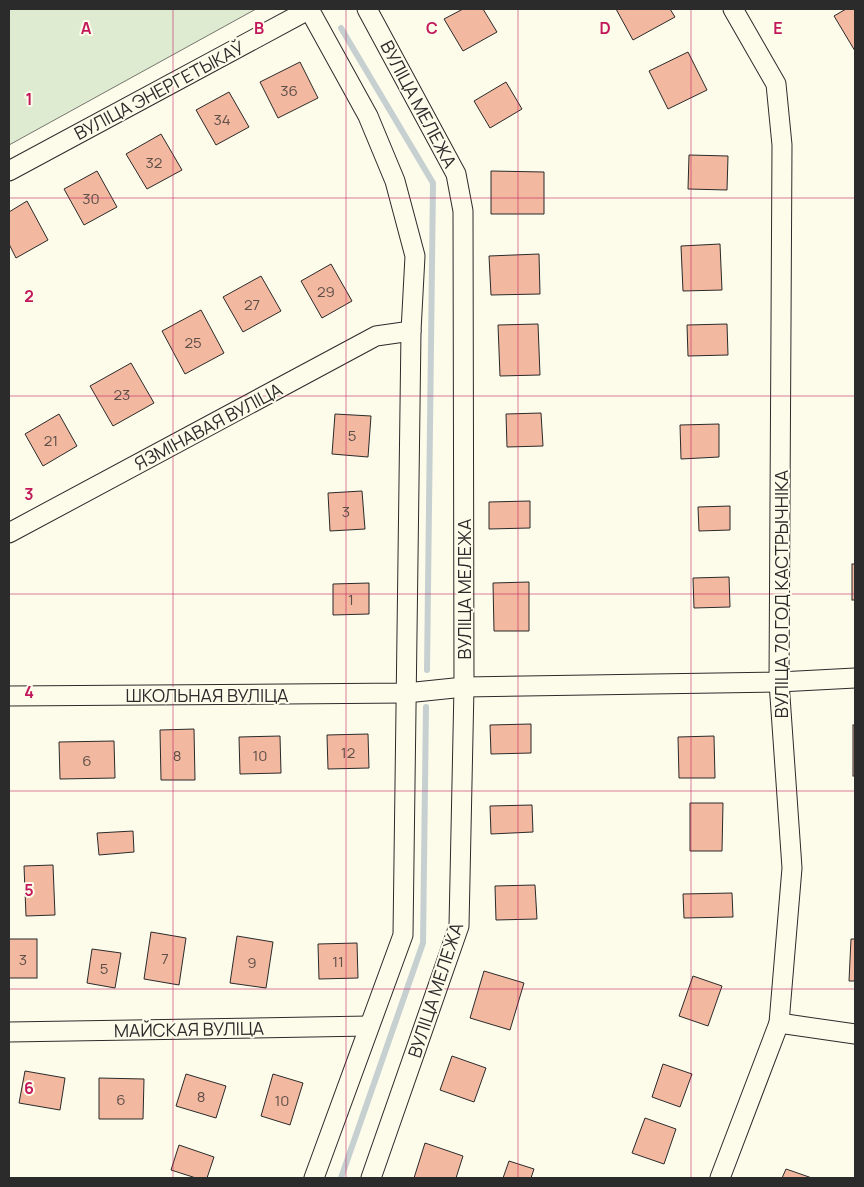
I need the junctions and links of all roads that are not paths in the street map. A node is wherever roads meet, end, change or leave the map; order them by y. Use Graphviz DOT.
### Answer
graph roads {
  1 [pos="309,9"];
  2 [pos="367,9"];
  3 [pos="733,9"];
  4 [pos="9,171"];
  5 [pos="411,331"];
  6 [pos="9,533"];
  7 [pos="855,678"];
  8 [pos="778,682"];
  9 [pos="464,687"];
  10 [pos="406,693"];
  11 [pos="9,696"];
  12 [pos="779,1024"];
  13 [pos="370,1026"];
  14 [pos="9,1032"];
  15 [pos="855,1034"];
  16 [pos="314,1178"];
  17 [pos="371,1178"];
  18 [pos="720,1178"];
  1 -- 4 [label="street, ВУЛІЦА ЭНЕРГЕТЫКАЎ"];
  1 -- 5 [label="street"];
  2 -- 9 [label="street, ВУЛІЦА МЕЛЕЖА"];
  3 -- 8 [label="street, ВУЛІЦА 70 ГОД КАСТРЫЧНІКА"];
  5 -- 6 [label="street, ЯЗМІНАВАЯ ВУЛІЦА"];
  5 -- 10 [label="street"];
  7 -- 8 [label="street, ШКОЛЬНАЯ ВУЛІЦА"];
  8 -- 9 [label="street, ШКОЛЬНАЯ ВУЛІЦА"];
  8 -- 12 [label="street, ВУЛІЦА 70 ГОД КАСТРЫЧНІКА"];
  9 -- 10 [label="street, ШКОЛЬНАЯ ВУЛІЦА"];
  9 -- 17 [label="street, ВУЛІЦА МЕЛЕЖА"];
  10 -- 11 [label="street, ШКОЛЬНАЯ ВУЛІЦА"];
  10 -- 13 [label="street"];
  12 -- 15 [label="street"];
  12 -- 18 [label="street, ВУЛІЦА 70 ГОД КАСТРЫЧНІКА"];
  13 -- 14 [label="street, МАЙСКАЯ ВУЛІЦА"];
  13 -- 16 [label="street"];
}
